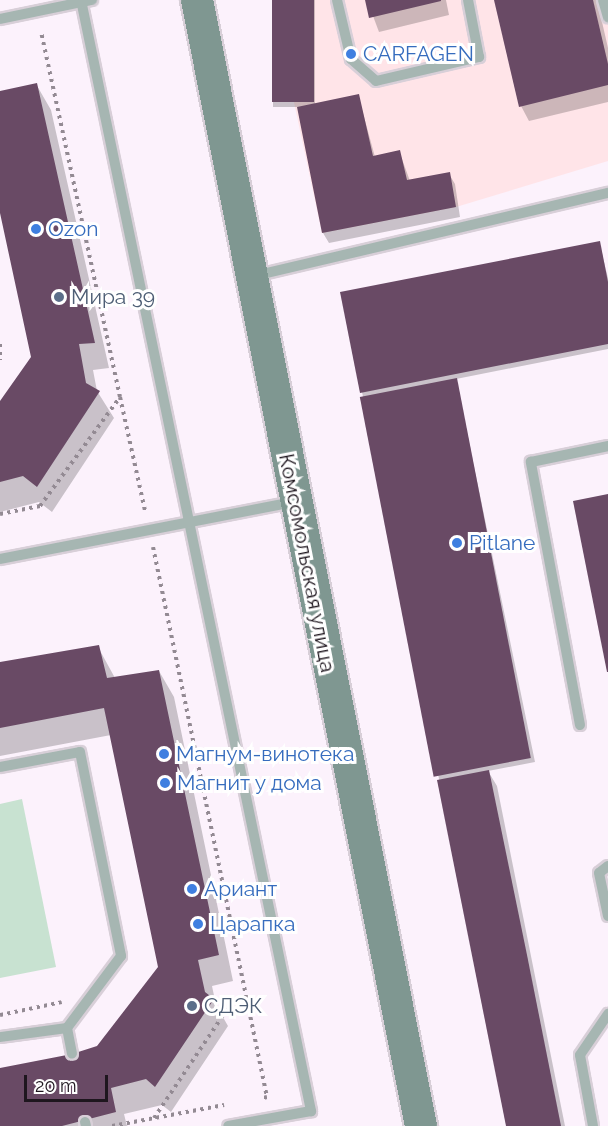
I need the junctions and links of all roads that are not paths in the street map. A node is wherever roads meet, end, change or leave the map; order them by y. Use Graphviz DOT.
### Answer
graph roads {
  1 [pos="196,0"];
  2 [pos="337,0"];
  3 [pos="468,0"];
  4 [pos="603,0"];
  5 [pos="85,1"];
  6 [pos="608,17"];
  7 [pos="0,19"];
  8 [pos="608,193"];
  9 [pos="251,277"];
  10 [pos="608,446"];
  11 [pos="294,502"];
  12 [pos="187,522"];
  13 [pos="0,559"];
  14 [pos="580,725"];
  15 [pos="0,767"];
  16 [pos="608,866"];
  17 [pos="608,916"];
  18 [pos="608,1014"];
  19 [pos="67,1028"];
  20 [pos="0,1037"];
  21 [pos="72,1054"];
  22 [pos="228,1126"];
  23 [pos="421,1126"];
  24 [pos="592,1126"];
  1 -- 9 [label="main road, Комсомольская улица"];
  2 -- 3 [label="lane"];
  4 -- 6 [label="lane"];
  5 -- 7 [label="lane"];
  5 -- 12 [label="lane"];
  8 -- 9 [label="lane"];
  9 -- 11 [label="main road, Комсомольская улица"];
  10 -- 14 [label="lane"];
  11 -- 12 [label="lane"];
  11 -- 23 [label="main road, Комсомольская улица"];
  12 -- 13 [label="lane"];
  12 -- 22 [label="lane"];
  15 -- 19 [label="lane"];
  16 -- 17 [label="lane"];
  18 -- 24 [label="lane"];
  19 -- 20 [label="lane"];
  19 -- 21 [label="lane"];
}
